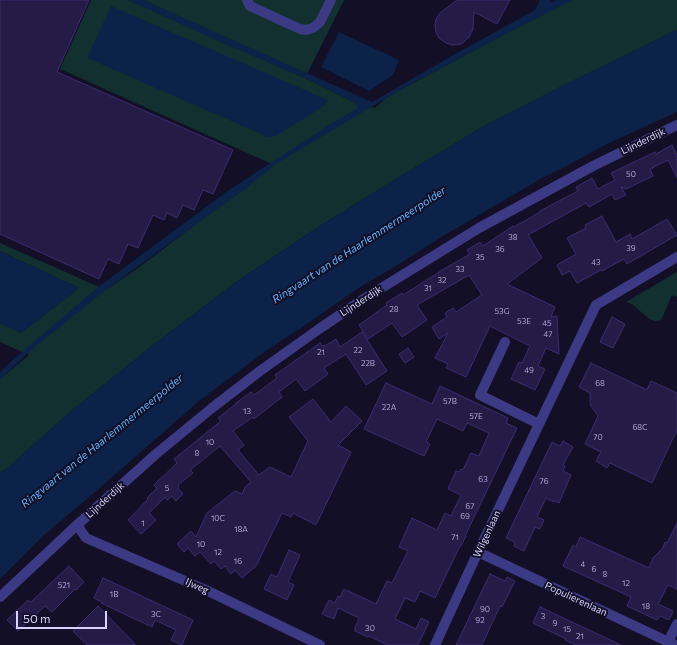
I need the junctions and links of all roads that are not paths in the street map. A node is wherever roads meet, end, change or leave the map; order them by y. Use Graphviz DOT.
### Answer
graph roads {
  1 [pos="247,0"];
  2 [pos="331,0"];
  3 [pos="677,125"];
  4 [pos="677,257"];
  5 [pos="505,342"];
  6 [pos="539,424"];
  7 [pos="77,525"];
  8 [pos="478,552"];
  9 [pos="0,597"];
  10 [pos="677,624"];
  11 [pos="672,644"];
  12 [pos="320,645"];
  13 [pos="435,645"];
  1 -- 2 [label="street"];
  3 -- 7 [label="street, Lijnderdijk"];
  4 -- 6 [label="street, Wilgenlaan"];
  5 -- 6 [label="street"];
  6 -- 8 [label="street, Wilgenlaan"];
  7 -- 9 [label="street, Lijnderdijk"];
  7 -- 12 [label="street, IJweg"];
  8 -- 11 [label="street, Populierenlaan"];
  8 -- 13 [label="street, Wilgenlaan"];
  10 -- 11 [label="street"];
}
